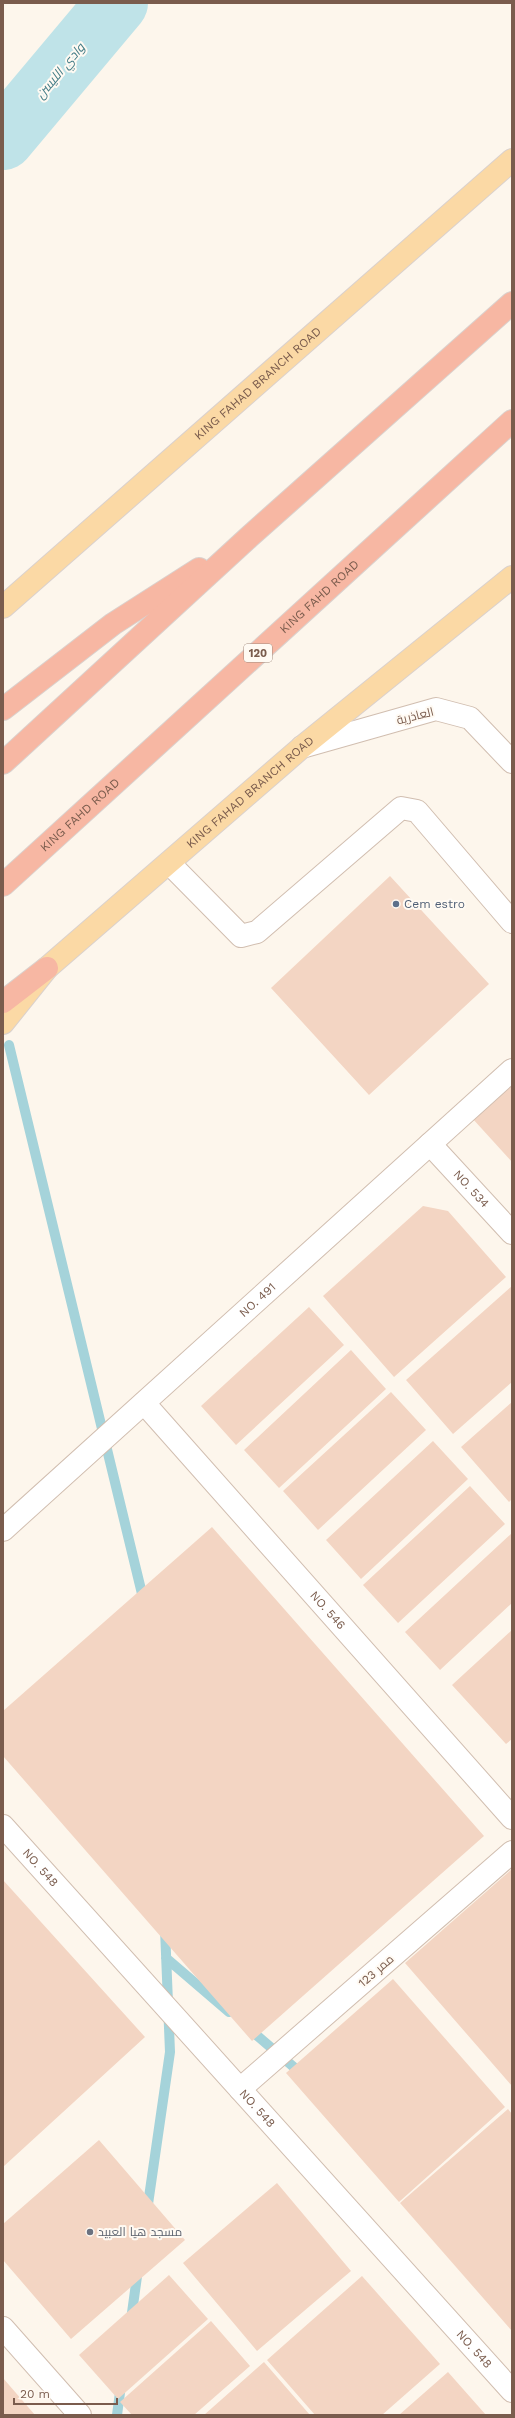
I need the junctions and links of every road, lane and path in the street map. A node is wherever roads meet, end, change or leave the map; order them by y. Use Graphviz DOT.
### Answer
graph roads {
  1 [pos="512,160"];
  2 [pos="512,303"];
  3 [pos="512,421"];
  4 [pos="249,537"];
  5 [pos="512,577"];
  6 [pos="3,607"];
  7 [pos="3,709"];
  8 [pos="302,747"];
  9 [pos="512,762"];
  10 [pos="3,763"];
  11 [pos="169,863"];
  12 [pos="3,885"];
  13 [pos="512,922"];
  14 [pos="47,968"];
  15 [pos="3,1002"];
  16 [pos="3,1023"];
  17 [pos="512,1070"];
  18 [pos="430,1144"];
  19 [pos="512,1233"];
  20 [pos="144,1403"];
  21 [pos="3,1530"];
  22 [pos="512,1818"];
  23 [pos="3,1826"];
  24 [pos="512,1852"];
  25 [pos="240,2089"];
  26 [pos="3,2328"];
  27 [pos="512,2391"];
  28 [pos="80,2415"];
  1 -- 6 [label="main road, KING FAHAD BRANCH ROAD"];
  2 -- 4 [label="highway"];
  3 -- 12 [label="highway, KING FAHD ROAD / 120"];
  4 -- 7 [label="highway"];
  4 -- 10 [label="highway"];
  5 -- 8 [label="main road, KING FAHAD BRANCH ROAD"];
  8 -- 9 [label="street, العاذرية"];
  8 -- 11 [label="main road, KING FAHAD BRANCH ROAD"];
  11 -- 13 [label="street"];
  11 -- 14 [label="main road, KING FAHAD BRANCH ROAD"];
  14 -- 15 [label="highway"];
  14 -- 16 [label="main road, KING FAHAD BRANCH ROAD"];
  17 -- 18 [label="street, NO. 491"];
  18 -- 19 [label="street, NO. 534"];
  18 -- 20 [label="street, NO. 491"];
  20 -- 21 [label="street, NO. 491"];
  20 -- 22 [label="street, NO. 546"];
  23 -- 25 [label="street, NO. 548"];
  24 -- 25 [label="street, ممر 123"];
  25 -- 27 [label="street, NO. 548"];
  26 -- 28 [label="street"];
}
